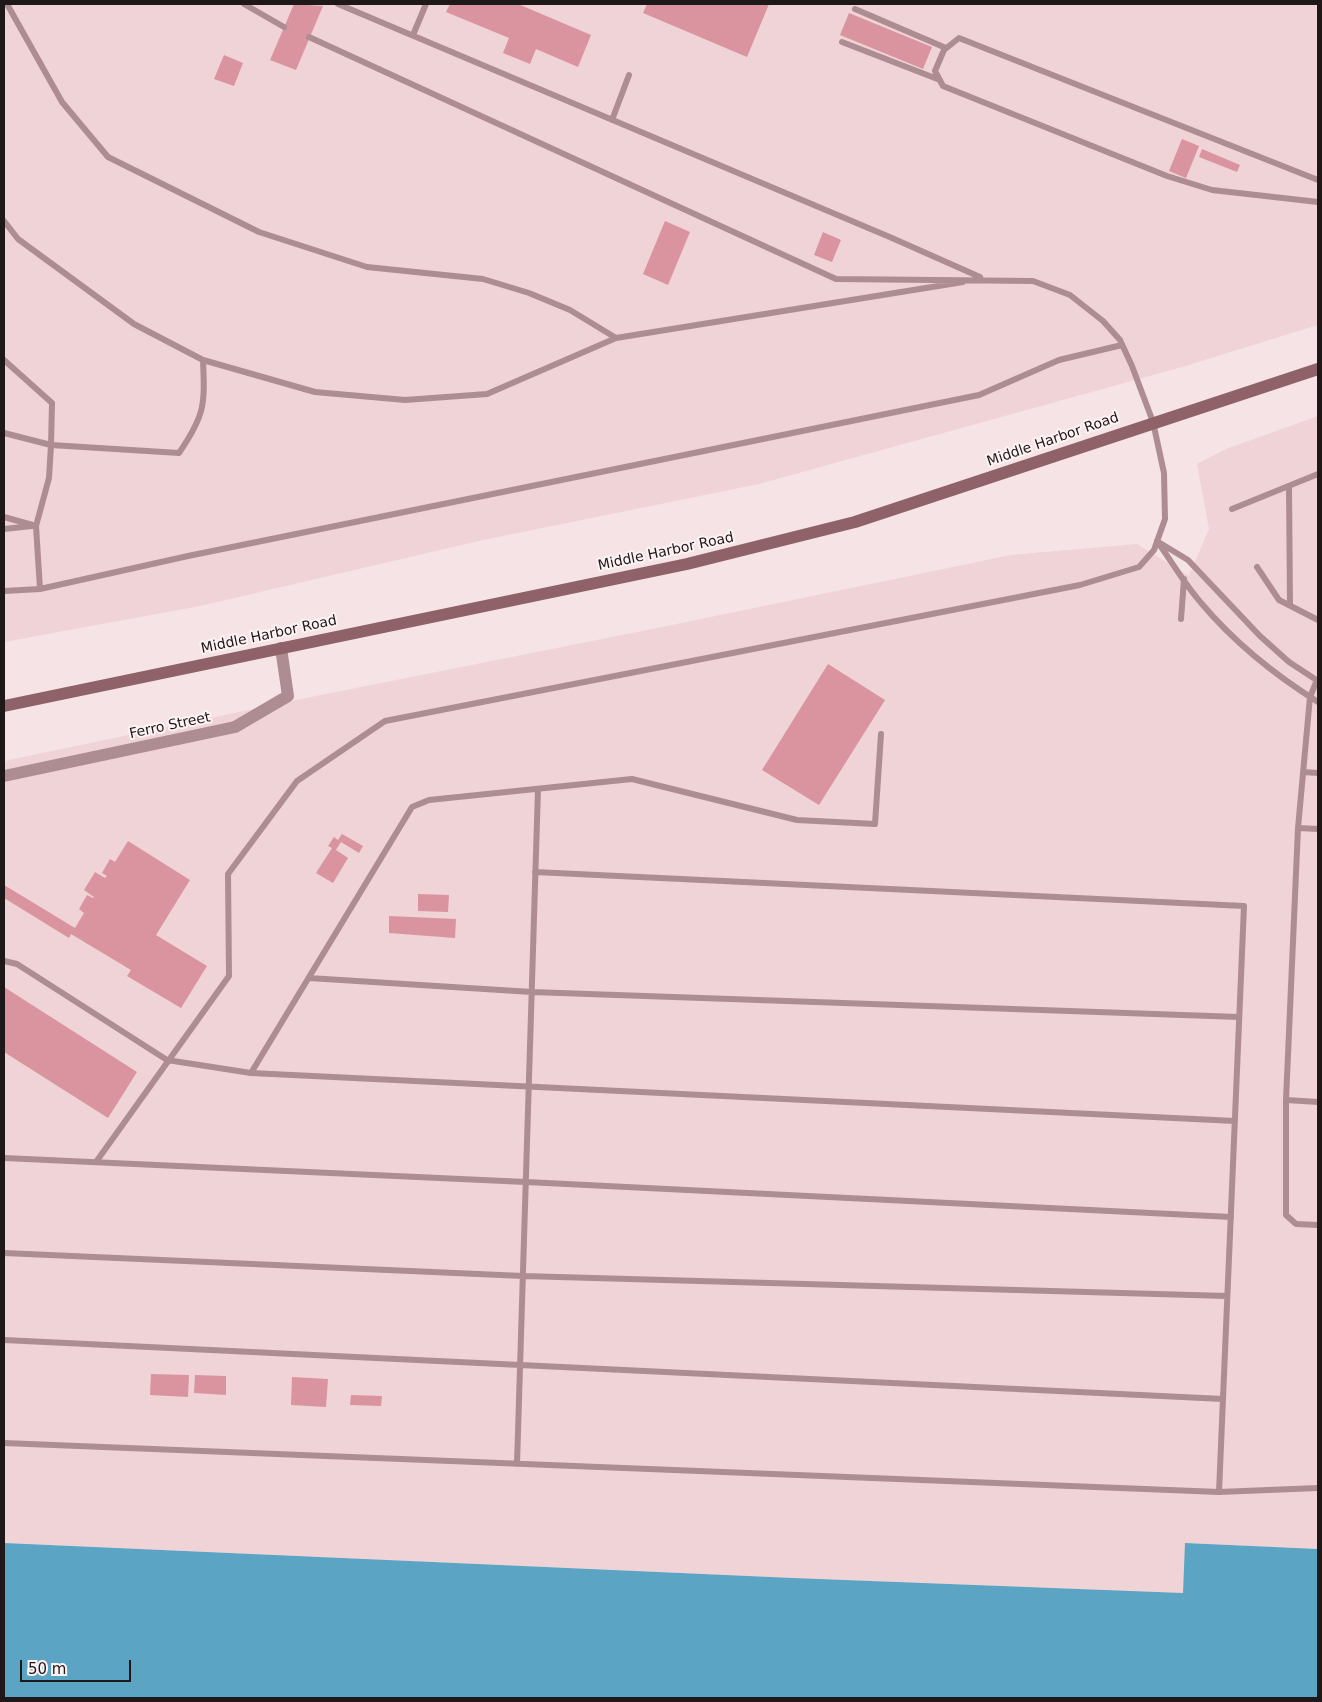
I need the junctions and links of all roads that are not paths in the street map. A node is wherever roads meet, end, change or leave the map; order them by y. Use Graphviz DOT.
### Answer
graph roads {
  1 [pos="7,4"];
  2 [pos="244,4"];
  3 [pos="338,4"];
  4 [pos="426,4"];
  5 [pos="854,9"];
  6 [pos="284,26"];
  7 [pos="413,35"];
  8 [pos="309,37"];
  9 [pos="842,42"];
  10 [pos="946,48"];
  11 [pos="629,75"];
  12 [pos="940,80"];
  13 [pos="612,120"];
  14 [pos="1318,180"];
  15 [pos="1318,202"];
  16 [pos="4,221"];
  17 [pos="982,279"];
  18 [pos="616,338"];
  19 [pos="1122,345"];
  20 [pos="4,360"];
  21 [pos="203,360"];
  22 [pos="1318,369"];
  23 [pos="1153,422"];
  24 [pos="4,434"];
  25 [pos="52,445"];
  26 [pos="1318,474"];
  27 [pos="1289,486"];
  28 [pos="1232,509"];
  29 [pos="4,517"];
  30 [pos="36,526"];
  31 [pos="4,529"];
  32 [pos="1157,541"];
  33 [pos="1257,567"];
  34 [pos="1184,579"];
  35 [pos="40,589"];
  36 [pos="4,591"];
  37 [pos="1290,605"];
  38 [pos="1181,619"];
  39 [pos="1318,620"];
  40 [pos="281,648"];
  41 [pos="1318,680"];
  42 [pos="1310,697"];
  43 [pos="1318,702"];
  44 [pos="4,706"];
  45 [pos="880,734"];
  46 [pos="1303,772"];
  47 [pos="1318,773"];
  48 [pos="4,776"];
  49 [pos="538,789"];
  50 [pos="1298,828"];
  51 [pos="1318,829"];
  52 [pos="535,872"];
  53 [pos="4,961"];
  54 [pos="309,978"];
  55 [pos="532,992"];
  56 [pos="1239,1017"];
  57 [pos="167,1060"];
  58 [pos="250,1073"];
  59 [pos="529,1086"];
  60 [pos="1286,1100"];
  61 [pos="1318,1102"];
  62 [pos="1235,1121"];
  63 [pos="4,1158"];
  64 [pos="96,1162"];
  65 [pos="526,1182"];
  66 [pos="1231,1218"];
  67 [pos="1318,1225"];
  68 [pos="4,1253"];
  69 [pos="523,1276"];
  70 [pos="1228,1296"];
  71 [pos="4,1340"];
  72 [pos="520,1364"];
  73 [pos="1223,1399"];
  74 [pos="4,1444"];
  75 [pos="517,1464"];
  76 [pos="1318,1488"];
  77 [pos="1220,1492"];
  1 -- 18 [label="lane"];
  2 -- 6 [label="lane"];
  3 -- 7 [label="lane"];
  4 -- 7 [label="lane"];
  5 -- 10 [label="lane"];
  7 -- 13 [label="lane"];
  8 -- 17 [label="lane"];
  9 -- 12 [label="lane"];
  10 -- 12 [label="lane"];
  10 -- 14 [label="lane"];
  11 -- 13 [label="lane"];
  12 -- 15 [label="lane"];
  13 -- 17 [label="lane"];
  16 -- 21 [label="lane"];
  17 -- 18 [label="lane"];
  17 -- 19 [label="lane"];
  18 -- 21 [label="lane"];
  19 -- 23 [label="lane"];
  19 -- 35 [label="lane"];
  20 -- 25 [label="lane"];
  21 -- 25 [label="lane"];
  22 -- 23 [label="main road, Middle Harbor Road"];
  23 -- 32 [label="lane"];
  23 -- 40 [label="main road, Middle Harbor Road"];
  24 -- 25 [label="lane"];
  25 -- 30 [label="lane"];
  26 -- 27 [label="lane"];
  27 -- 28 [label="lane"];
  27 -- 37 [label="lane"];
  29 -- 30 [label="lane"];
  30 -- 31 [label="lane"];
  30 -- 35 [label="lane"];
  32 -- 34 [label="lane"];
  32 -- 41 [label="lane"];
  32 -- 57 [label="lane"];
  33 -- 37 [label="lane"];
  34 -- 38 [label="lane"];
  34 -- 42 [label="lane"];
  35 -- 36 [label="lane"];
  37 -- 39 [label="lane"];
  40 -- 44 [label="main road, Middle Harbor Road"];
  40 -- 48 [label="street, Ferro Street"];
  41 -- 42 [label="lane"];
  42 -- 43 [label="lane"];
  42 -- 46 [label="lane"];
  45 -- 49 [label="lane"];
  46 -- 47 [label="lane"];
  46 -- 50 [label="lane"];
  49 -- 52 [label="lane"];
  49 -- 54 [label="lane"];
  50 -- 51 [label="lane"];
  50 -- 60 [label="lane"];
  52 -- 55 [label="lane"];
  52 -- 56 [label="lane"];
  53 -- 57 [label="lane"];
  54 -- 55 [label="lane"];
  54 -- 58 [label="lane"];
  55 -- 56 [label="lane"];
  55 -- 59 [label="lane"];
  56 -- 62 [label="lane"];
  57 -- 58 [label="lane"];
  57 -- 64 [label="lane"];
  58 -- 59 [label="lane"];
  59 -- 62 [label="lane"];
  59 -- 65 [label="lane"];
  60 -- 61 [label="lane"];
  60 -- 67 [label="lane"];
  62 -- 66 [label="lane"];
  63 -- 64 [label="lane"];
  64 -- 65 [label="lane"];
  65 -- 66 [label="lane"];
  65 -- 69 [label="lane"];
  66 -- 70 [label="lane"];
  68 -- 69 [label="lane"];
  69 -- 70 [label="lane"];
  69 -- 72 [label="lane"];
  70 -- 73 [label="lane"];
  71 -- 72 [label="lane"];
  72 -- 73 [label="lane"];
  72 -- 75 [label="lane"];
  73 -- 77 [label="lane"];
  74 -- 75 [label="lane"];
  75 -- 77 [label="lane"];
  76 -- 77 [label="lane"];
}
